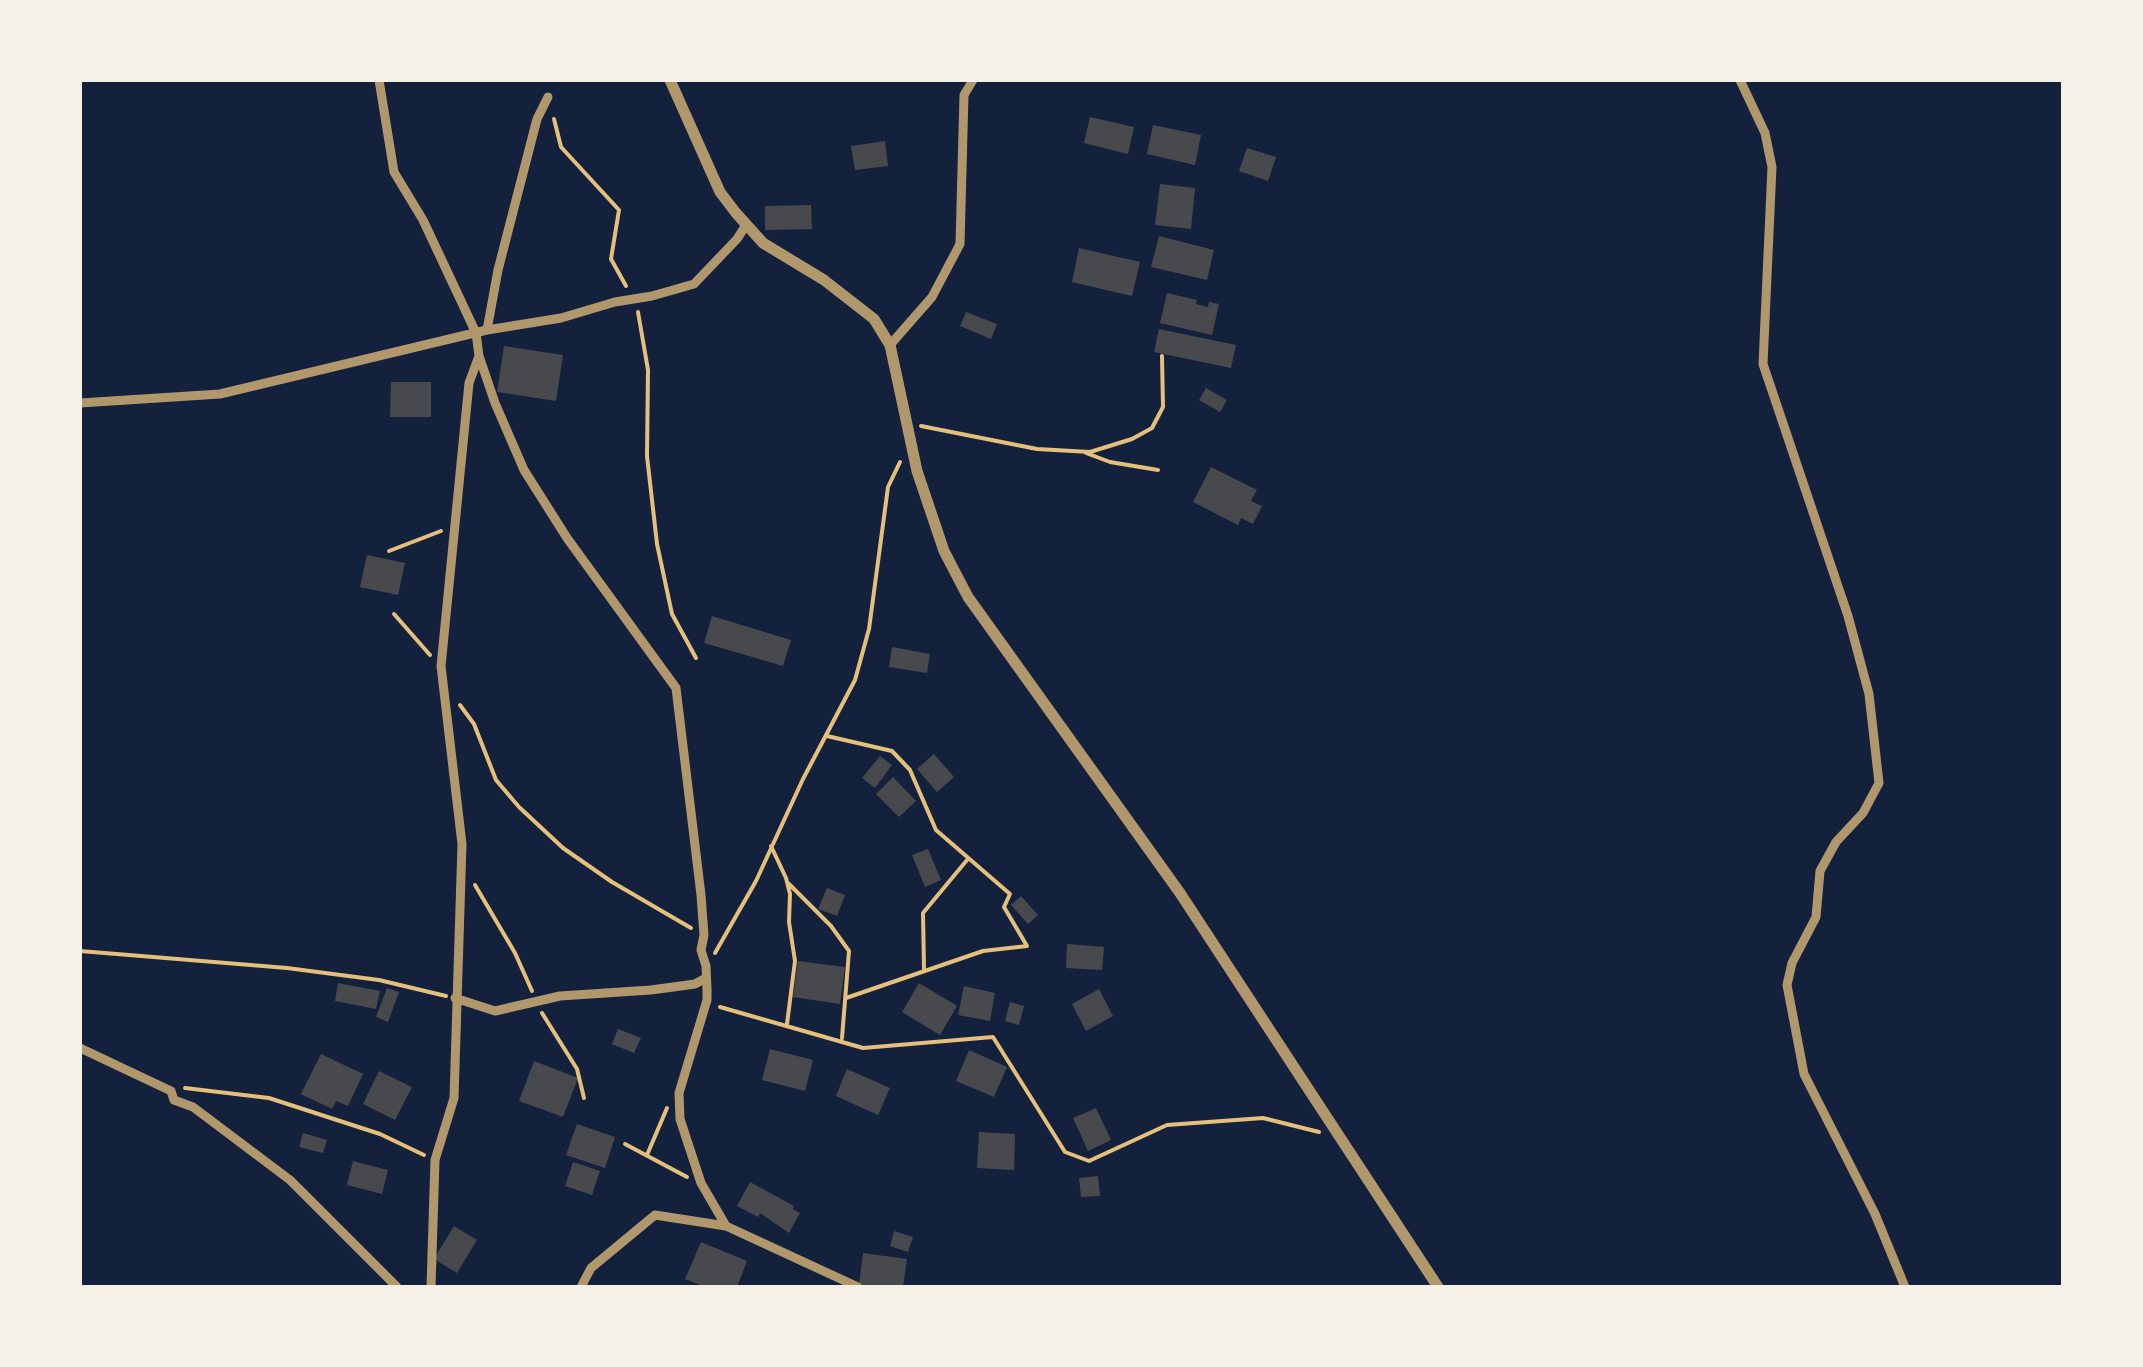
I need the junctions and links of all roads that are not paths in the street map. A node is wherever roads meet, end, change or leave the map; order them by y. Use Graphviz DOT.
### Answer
graph roads {
  1 [pos="379,80"];
  2 [pos="670,80"];
  3 [pos="973,80"];
  4 [pos="1740,80"];
  5 [pos="548,98"];
  6 [pos="746,225"];
  7 [pos="482,332"];
  8 [pos="890,344"];
  9 [pos="479,356"];
  10 [pos="80,402"];
  11 [pos="706,972"];
  12 [pos="455,998"];
  13 [pos="80,1048"];
  14 [pos="726,1226"];
  15 [pos="397,1287"];
  16 [pos="431,1287"];
  17 [pos="581,1287"];
  18 [pos="858,1287"];
  19 [pos="1438,1287"];
  20 [pos="1905,1287"];
  1 -- 7 [label="street"];
  2 -- 6 [label="street"];
  3 -- 8 [label="street"];
  4 -- 20 [label="street"];
  5 -- 7 [label="street"];
  6 -- 7 [label="street"];
  6 -- 8 [label="street"];
  7 -- 9 [label="street"];
  7 -- 10 [label="street"];
  8 -- 19 [label="street"];
  9 -- 11 [label="street"];
  9 -- 12 [label="street"];
  11 -- 12 [label="street"];
  11 -- 14 [label="street"];
  12 -- 16 [label="street"];
  13 -- 15 [label="street"];
  14 -- 17 [label="street"];
  14 -- 18 [label="street"];
}
